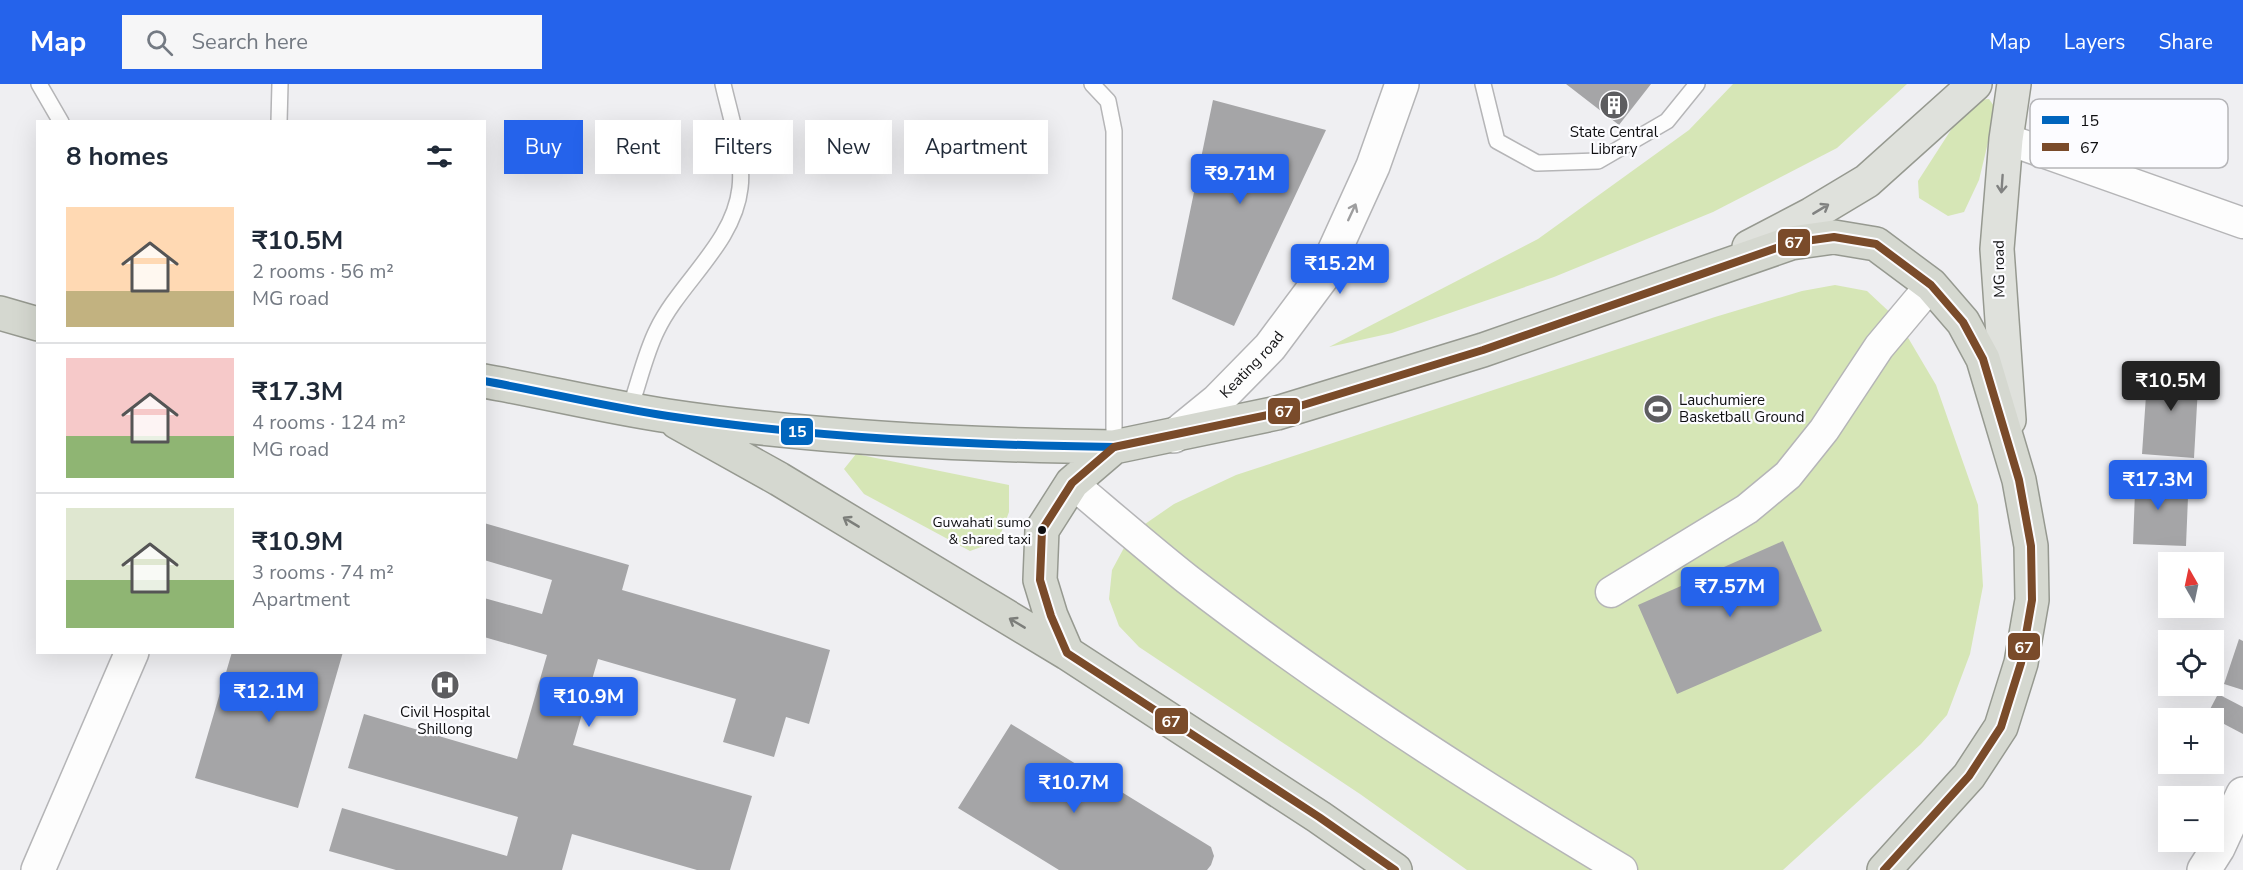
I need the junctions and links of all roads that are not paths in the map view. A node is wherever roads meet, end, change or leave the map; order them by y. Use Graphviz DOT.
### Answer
graph roads {
  1 [pos="39,84"];
  2 [pos="280,84"];
  3 [pos="723,84"];
  4 [pos="1092,84"];
  5 [pos="1402,84"];
  6 [pos="1483,84"];
  7 [pos="1697,84"];
  8 [pos="1975,84"];
  9 [pos="2014,84"];
  10 [pos="60,120"];
  11 [pos="279,120"];
  12 [pos="2006,139"];
  13 [pos="2030,148"];
  14 [pos="2088,168"];
  15 [pos="2243,223"];
  16 [pos="1694,275"];
  17 [pos="1931,285"];
  18 [pos="0,313"];
  19 [pos="36,323"];
  20 [pos="486,381"];
  21 [pos="630,408"];
  22 [pos="668,416"];
  23 [pos="1174,436"];
  24 [pos="1114,447"];
  25 [pos="2012,455"];
  26 [pos="1072,483"];
  27 [pos="1611,592"];
  28 [pos="1067,653"];
  29 [pos="131,654"];
  30 [pos="2243,794"];
  31 [pos="38,870"];
  32 [pos="1395,870"];
  33 [pos="1622,870"];
  34 [pos="1884,870"];
  35 [pos="2204,870"];
  1 -- 10 [label="lane"];
  2 -- 11 [label="lane"];
  3 -- 21 [label="lane"];
  4 -- 24 [label="lane"];
  23 -- 5 [label="street, Keating road, one-way"];
  6 -- 7 [label="lane"];
  16 -- 8 [label="main road, one-way"];
  9 -- 12 [label="main road, MG road"];
  12 -- 13 [label="street"];
  12 -- 25 [label="main road, MG road, one-way"];
  14 -- 15 [label="street"];
  16 -- 17 [label="highway"];
  16 -- 23 [label="highway"];
  17 -- 25 [label="highway"];
  17 -- 27 [label="street"];
  18 -- 19 [label="highway"];
  20 -- 21 [label="highway"];
  21 -- 22 [label="highway"];
  22 -- 24 [label="highway"];
  28 -- 22 [label="highway, one-way"];
  23 -- 24 [label="highway"];
  24 -- 26 [label="highway"];
  25 -- 34 [label="highway"];
  26 -- 28 [label="highway"];
  26 -- 33 [label="street"];
  28 -- 32 [label="highway"];
  29 -- 31 [label="street"];
  30 -- 35 [label="street"];
}
